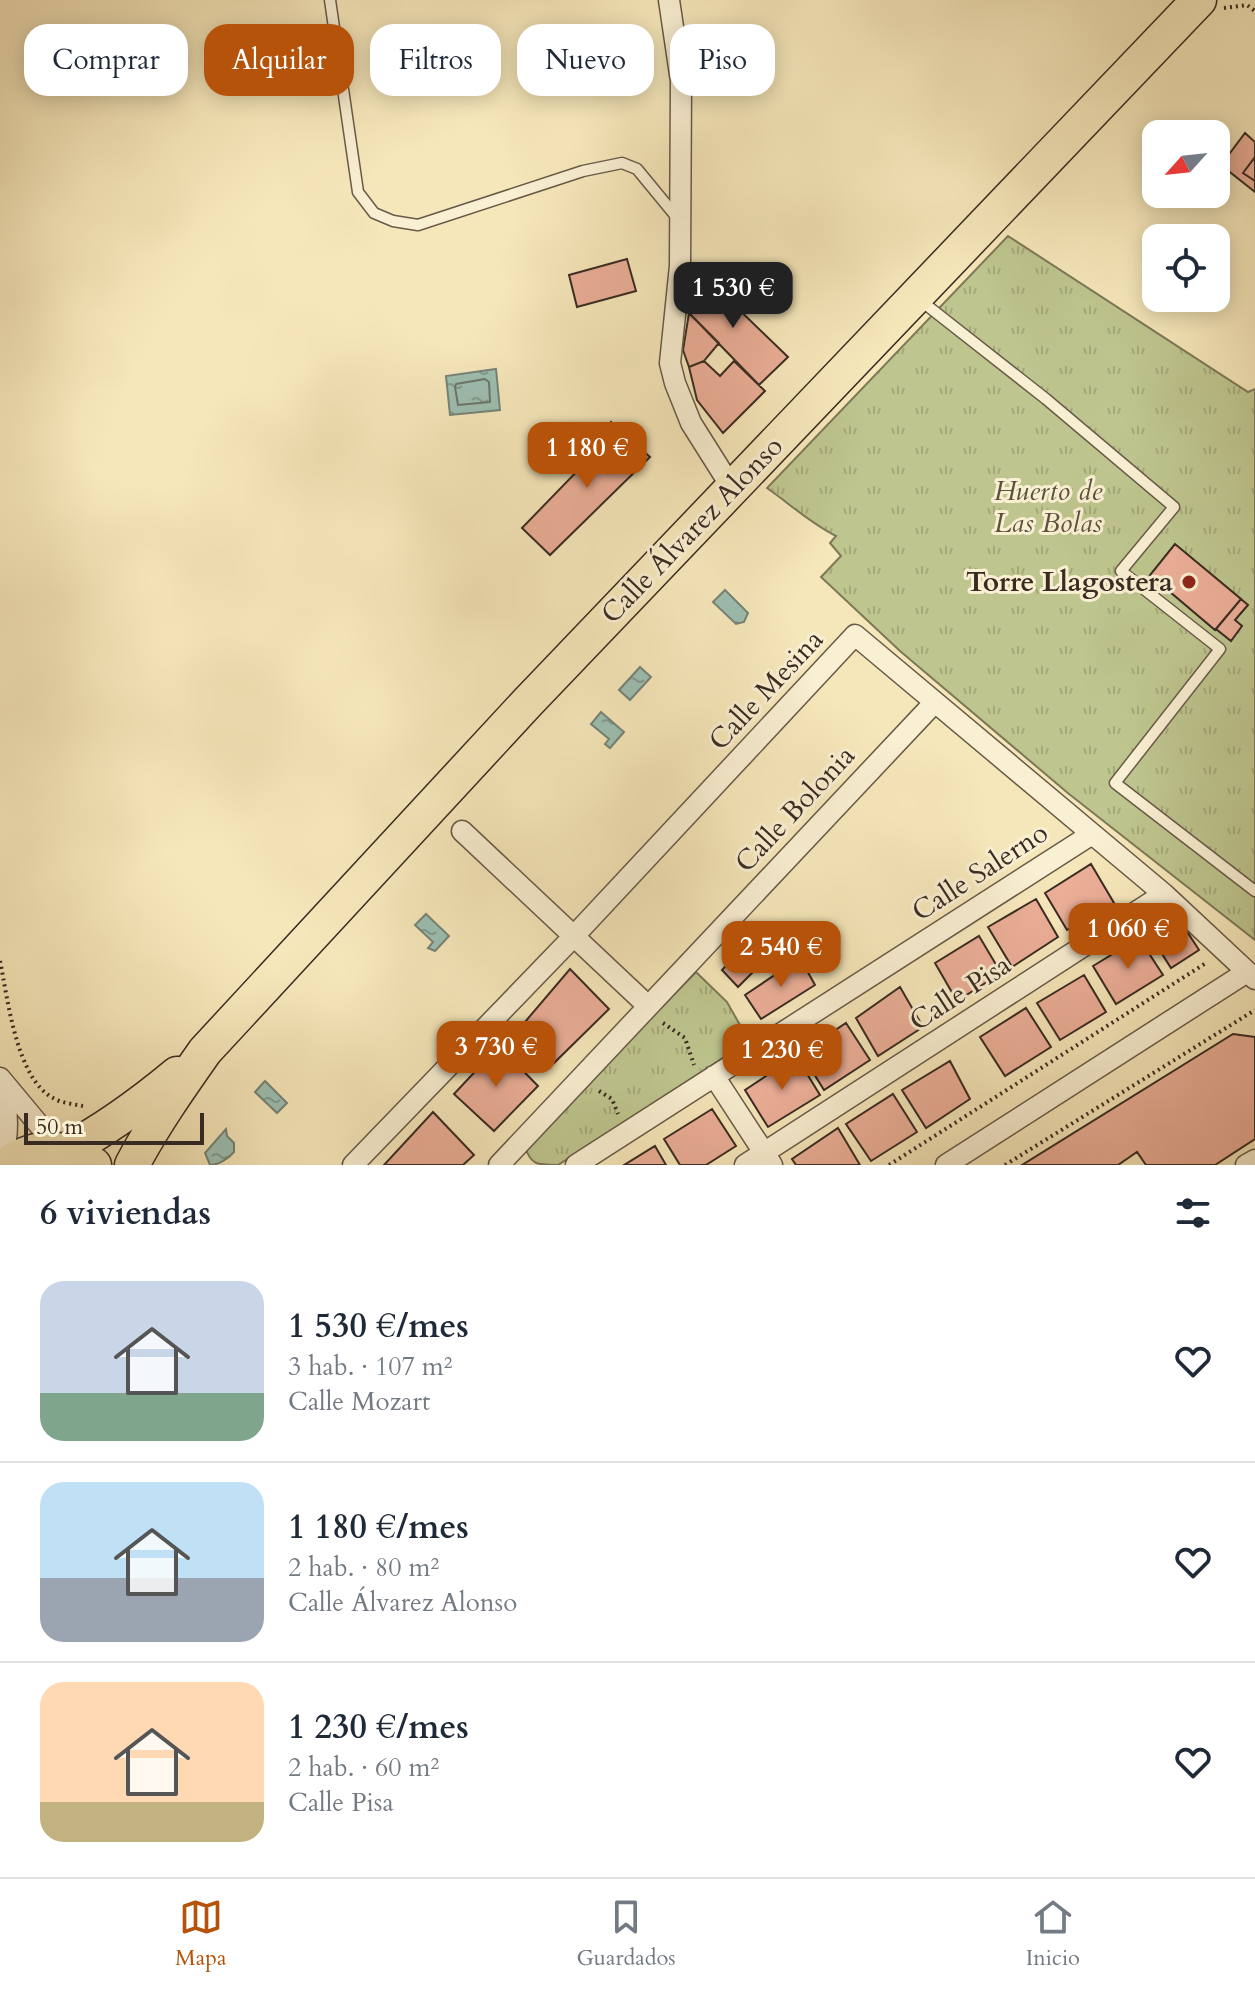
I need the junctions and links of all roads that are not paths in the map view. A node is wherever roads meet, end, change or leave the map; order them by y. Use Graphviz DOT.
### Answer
graph roads {
  1 [pos="330,0"];
  2 [pos="669,0"];
  3 [pos="1199,6"];
  4 [pos="680,221"];
  5 [pos="915,296"];
  6 [pos="732,488"];
  7 [pos="935,702"];
  8 [pos="462,831"];
  9 [pos="1092,834"];
  10 [pos="1255,891"];
  11 [pos="1164,894"];
  12 [pos="574,936"];
  13 [pos="1251,976"];
  14 [pos="648,1006"];
  15 [pos="205,1051"];
  16 [pos="714,1076"];
  17 [pos="0,1079"];
  18 [pos="74,1155"];
  19 [pos="768,1159"];
  20 [pos="1255,1160"];
  21 [pos="958,1162"];
  22 [pos="1,1165"];
  23 [pos="7,1165"];
  24 [pos="132,1165"];
  25 [pos="353,1165"];
  26 [pos="499,1165"];
  27 [pos="576,1165"];
  28 [pos="745,1165"];
  29 [pos="1246,1165"];
  1 -- 4 [label="lane"];
  2 -- 4 [label="street"];
  3 -- 5 [label="main road, Calle Álvarez Alonso"];
  4 -- 6 [label="street"];
  5 -- 6 [label="main road, Calle Álvarez Alonso"];
  5 -- 10 [label="lane"];
  6 -- 15 [label="main road, Calle Álvarez Alonso"];
  7 -- 9 [label="street, Calle Mesina"];
  7 -- 12 [label="street, Calle Mesina"];
  7 -- 14 [label="street, Calle Bolonia"];
  8 -- 12 [label="street"];
  9 -- 11 [label="street, Calle Mesina"];
  9 -- 16 [label="street, Calle Salerno"];
  11 -- 13 [label="street, Calle Mesina"];
  11 -- 19 [label="street, Calle Pisa"];
  12 -- 14 [label="street"];
  12 -- 25 [label="street, Calle Mesina"];
  13 -- 21 [label="street"];
  14 -- 26 [label="street, Calle Bolonia"];
  15 -- 18 [label="main road, Calle Álvarez Alonso"];
  15 -- 24 [label="main road, Calle Álvarez Alonso"];
  16 -- 19 [label="street"];
  16 -- 27 [label="street, Calle Salerno"];
  17 -- 18 [label="street"];
  17 -- 22 [label="street"];
  18 -- 23 [label="main road"];
  19 -- 28 [label="street, Calle Pisa"];
  20 -- 29 [label="street"];
}
